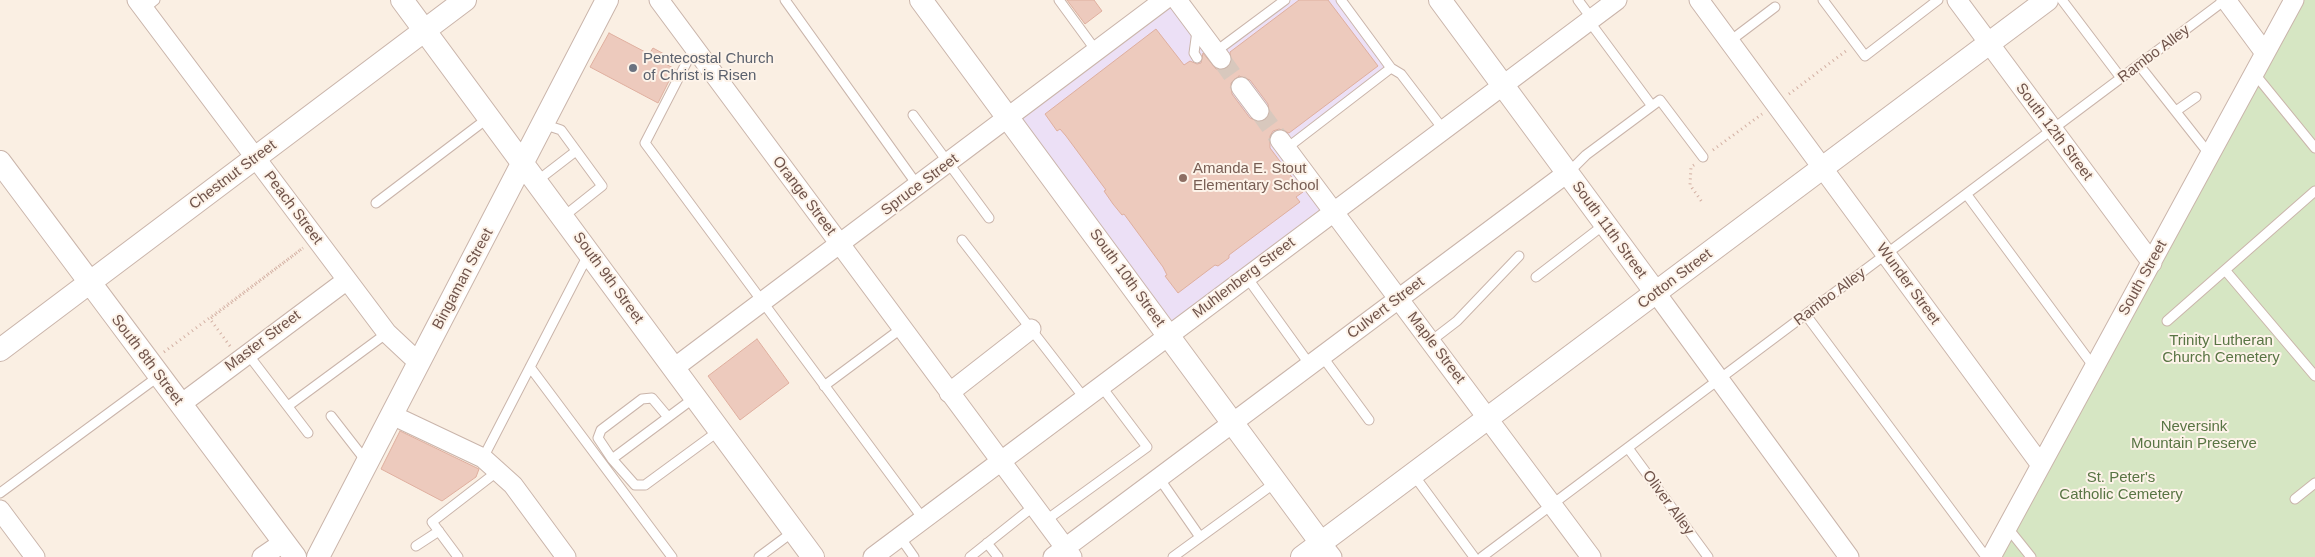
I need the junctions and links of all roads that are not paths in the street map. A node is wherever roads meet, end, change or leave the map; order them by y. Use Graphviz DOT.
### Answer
graph roads {
  1 [pos="402,0"];
  2 [pos="465,0"];
  3 [pos="607,0"];
  4 [pos="659,0"];
  5 [pos="785,0"];
  6 [pos="921,0"];
  7 [pos="1058,0"];
  8 [pos="1164,0"];
  9 [pos="1177,0"];
  10 [pos="1284,0"];
  11 [pos="1341,0"];
  12 [pos="1440,0"];
  13 [pos="1578,0"];
  14 [pos="1616,0"];
  15 [pos="1699,0"];
  16 [pos="1823,0"];
  17 [pos="1938,0"];
  18 [pos="1957,0"];
  19 [pos="2047,0"];
  20 [pos="2062,0"];
  21 [pos="2225,0"];
  22 [pos="2294,0"];
  23 [pos="145,3"];
  24 [pos="1776,7"];
  25 [pos="1590,20"];
  26 [pos="1198,28"];
  27 [pos="424,31"];
  28 [pos="1730,42"];
  29 [pos="1988,45"];
  30 [pos="694,48"];
  31 [pos="1097,52"];
  32 [pos="2265,54"];
  33 [pos="1218,56"];
  34 [pos="1197,58"];
  35 [pos="2139,65"];
  36 [pos="1391,68"];
  37 [pos="2254,73"];
  38 [pos="2121,78"];
  39 [pos="1502,85"];
  40 [pos="1241,87"];
  41 [pos="2196,97"];
  42 [pos="1652,106"];
  43 [pos="1259,111"];
  44 [pos="2176,111"];
  45 [pos="913,116"];
  46 [pos="490,117"];
  47 [pos="1008,118"];
  48 [pos="543,124"];
  49 [pos="1443,129"];
  50 [pos="2053,130"];
  51 [pos="1283,144"];
  52 [pos="2315,148"];
  53 [pos="576,151"];
  54 [pos="2210,155"];
  55 [pos="1703,157"];
  56 [pos="255,158"];
  57 [pos="0,162"];
  58 [pos="523,162"];
  59 [pos="949,163"];
  60 [pos="1822,168"];
  61 [pos="1567,173"];
  62 [pos="537,181"];
  63 [pos="918,186"];
  64 [pos="2315,191"];
  65 [pos="1967,195"];
  66 [pos="376,203"];
  67 [pos="1333,211"];
  68 [pos="563,217"];
  69 [pos="989,218"];
  70 [pos="1605,224"];
  71 [pos="962,240"];
  72 [pos="840,245"];
  73 [pos="590,253"];
  74 [pos="1886,255"];
  75 [pos="1518,256"];
  76 [pos="2152,263"];
  77 [pos="2226,270"];
  78 [pos="1246,276"];
  79 [pos="1536,277"];
  80 [pos="347,280"];
  81 [pos="89,283"];
  82 [pos="1656,293"];
  83 [pos="1400,299"];
  84 [pos="762,303"];
  85 [pos="1806,315"];
  86 [pos="2167,321"];
  87 [pos="902,328"];
  88 [pos="1031,328"];
  89 [pos="387,332"];
  90 [pos="1169,335"];
  91 [pos="1431,340"];
  92 [pos="0,350"];
  93 [pos="243,356"];
  94 [pos="1316,360"];
  95 [pos="419,363"];
  96 [pos="530,367"];
  97 [pos="2094,367"];
  98 [pos="674,368"];
  99 [pos="155,369"];
  100 [pos="2315,376"];
  101 [pos="1720,380"];
  102 [pos="824,386"];
  103 [pos="1101,386"];
  104 [pos="949,392"];
  105 [pos="696,397"];
  106 [pos="1085,399"];
  107 [pos="180,404"];
  108 [pos="288,406"];
  109 [pos="392,415"];
  110 [pos="332,416"];
  111 [pos="668,417"];
  112 [pos="1488,418"];
  113 [pos="1368,420"];
  114 [pos="1234,423"];
  115 [pos="720,430"];
  116 [pos="308,432"];
  117 [pos="1628,448"];
  118 [pos="483,458"];
  119 [pos="612,459"];
  120 [pos="367,462"];
  121 [pos="1001,462"];
  122 [pos="2041,465"];
  123 [pos="498,471"];
  124 [pos="1413,474"];
  125 [pos="1160,478"];
  126 [pos="1276,482"];
  127 [pos="2315,482"];
  128 [pos="0,492"];
  129 [pos="2295,500"];
  130 [pos="1553,505"];
  131 [pos="0,510"];
  132 [pos="1039,514"];
  133 [pos="924,520"];
  134 [pos="2007,527"];
  135 [pos="439,531"];
  136 [pos="794,531"];
  137 [pos="900,537"];
  138 [pos="1200,537"];
  139 [pos="987,543"];
  140 [pos="416,546"];
  141 [pos="289,550"];
  142 [pos="1327,550"];
  143 [pos="1063,554"];
  144 [pos="35,557"];
  145 [pos="262,557"];
  146 [pos="318,557"];
  147 [pos="458,557"];
  148 [pos="566,557"];
  149 [pos="672,557"];
  150 [pos="759,557"];
  151 [pos="813,557"];
  152 [pos="873,557"];
  153 [pos="914,557"];
  154 [pos="970,557"];
  155 [pos="998,557"];
  156 [pos="1173,557"];
  157 [pos="1302,557"];
  158 [pos="1474,557"];
  159 [pos="1482,557"];
  160 [pos="1591,557"];
  161 [pos="1708,557"];
  162 [pos="1849,557"];
  163 [pos="1986,557"];
  164 [pos="1991,557"];
  165 [pos="2030,557"];
  1 -- 27 [label="street, South 9th Street"];
  2 -- 27 [label="street, Chestnut Street"];
  3 -- 48 [label="street, Bingaman Street"];
  4 -- 30 [label="street, Orange Street"];
  5 -- 63 [label="lane"];
  6 -- 47 [label="street, South 10th Street"];
  7 -- 31 [label="lane"];
  8 -- 31 [label="street, Spruce Street"];
  9 -- 26 [label="street"];
  10 -- 33 [label="lane"];
  11 -- 36 [label="lane"];
  12 -- 39 [label="street, South 11th Street"];
  13 -- 25 [label="lane"];
  14 -- 25 [label="street, Muhlenberg Street"];
  15 -- 28 [label="street, Wunder Street"];
  16 -- 17 [label="lane"];
  18 -- 29 [label="street, South 12th Street"];
  19 -- 29 [label="street, Cotton Street"];
  20 -- 38 [label="lane"];
  21 -- 32 [label="street"];
  21 -- 35 [label="lane, Rambo Alley"];
  22 -- 32 [label="street, South Street"];
  23 -- 56 [label="street, Peach Street"];
  24 -- 28 [label="lane"];
  25 -- 39 [label="street, Muhlenberg Street"];
  25 -- 42 [label="lane"];
  26 -- 33 [label="street"];
  26 -- 34 [label="lane"];
  27 -- 46 [label="street, South 9th Street"];
  27 -- 56 [label="street, Chestnut Street"];
  28 -- 60 [label="street, Wunder Street"];
  29 -- 50 [label="street, South 12th Street"];
  29 -- 60 [label="street, Cotton Street"];
  30 -- 72 [label="street, Orange Street"];
  30 -- 84 [label="lane"];
  31 -- 47 [label="street, Spruce Street"];
  32 -- 37 [label="street, South Street"];
  35 -- 38 [label="lane, Rambo Alley"];
  35 -- 44 [label="lane"];
  36 -- 49 [label="lane"];
  36 -- 51 [label="lane"];
  37 -- 52 [label="lane"];
  37 -- 54 [label="street, South Street"];
  38 -- 50 [label="lane, Rambo Alley"];
  39 -- 49 [label="street, Muhlenberg Street"];
  39 -- 61 [label="street, South 11th Street"];
  40 -- 43 [label="street"];
  41 -- 44 [label="lane"];
  42 -- 55 [label="lane"];
  42 -- 61 [label="lane, Culvert Street"];
  44 -- 54 [label="lane"];
  45 -- 59 [label="lane"];
  46 -- 58 [label="street, South 9th Street"];
  46 -- 66 [label="lane"];
  47 -- 59 [label="street, Spruce Street"];
  47 -- 90 [label="street, South 10th Street"];
  48 -- 53 [label="lane"];
  48 -- 58 [label="street, Bingaman Street"];
  49 -- 67 [label="street, Muhlenberg Street"];
  50 -- 65 [label="lane, Rambo Alley"];
  50 -- 76 [label="street, South 12th Street"];
  51 -- 67 [label="street, Maple Street"];
  53 -- 62 [label="lane"];
  53 -- 68 [label="lane"];
  54 -- 76 [label="street, South Street"];
  56 -- 80 [label="street, Peach Street"];
  56 -- 81 [label="street, Chestnut Street"];
  57 -- 81 [label="street, South 8th Street"];
  58 -- 62 [label="street, South 9th Street"];
  58 -- 95 [label="street, Bingaman Street"];
  59 -- 63 [label="street, Spruce Street"];
  59 -- 69 [label="lane"];
  60 -- 74 [label="street, Wunder Street"];
  60 -- 82 [label="street, Cotton Street"];
  61 -- 70 [label="street, South 11th Street"];
  61 -- 83 [label="street, Culvert Street"];
  62 -- 68 [label="street, South 9th Street"];
  63 -- 72 [label="street, Spruce Street"];
  64 -- 77 [label="lane"];
  65 -- 74 [label="lane, Rambo Alley"];
  65 -- 97 [label="lane"];
  67 -- 78 [label="street, Muhlenberg Street"];
  67 -- 83 [label="street, Maple Street"];
  68 -- 73 [label="street, South 9th Street"];
  70 -- 79 [label="lane"];
  70 -- 82 [label="street, South 11th Street"];
  71 -- 88 [label="lane"];
  72 -- 84 [label="street, Spruce Street"];
  72 -- 87 [label="street, Orange Street"];
  73 -- 96 [label="lane"];
  73 -- 98 [label="street, South 9th Street"];
  74 -- 85 [label="lane, Rambo Alley"];
  74 -- 122 [label="street, Wunder Street"];
  75 -- 91 [label="lane"];
  76 -- 97 [label="street, South Street"];
  77 -- 86 [label="lane"];
  77 -- 100 [label="lane"];
  78 -- 90 [label="street, Muhlenberg Street"];
  78 -- 94 [label="lane"];
  80 -- 89 [label="street, Peach Street"];
  80 -- 93 [label="street, Master Street"];
  81 -- 92 [label="street, Chestnut Street"];
  81 -- 99 [label="street, South 8th Street"];
  82 -- 101 [label="street, South 11th Street"];
  82 -- 112 [label="street, Cotton Street"];
  83 -- 91 [label="street, Maple Street"];
  83 -- 94 [label="street, Culvert Street"];
  84 -- 98 [label="street, Spruce Street"];
  84 -- 102 [label="lane"];
  85 -- 101 [label="lane, Rambo Alley"];
  85 -- 163 [label="lane"];
  87 -- 102 [label="lane"];
  87 -- 104 [label="street, Orange Street"];
  88 -- 104 [label="street"];
  88 -- 106 [label="lane"];
  89 -- 95 [label="street, Peach Street"];
  89 -- 108 [label="lane"];
  90 -- 103 [label="street, Muhlenberg Street"];
  90 -- 114 [label="street, South 10th Street"];
  91 -- 112 [label="street, Maple Street"];
  93 -- 107 [label="street, Master Street"];
  93 -- 108 [label="lane"];
  94 -- 113 [label="lane"];
  94 -- 114 [label="street, Culvert Street"];
  95 -- 109 [label="street, Bingaman Street"];
  96 -- 118 [label="lane"];
  96 -- 149 [label="lane"];
  97 -- 122 [label="street, South Street"];
  98 -- 105 [label="street, South 9th Street"];
  99 -- 107 [label="street, South 8th Street"];
  99 -- 128 [label="lane"];
  101 -- 117 [label="lane, Rambo Alley"];
  101 -- 162 [label="street, South 11th Street"];
  102 -- 133 [label="lane"];
  103 -- 106 [label="street, Muhlenberg Street"];
  103 -- 132 [label="lane"];
  104 -- 121 [label="street, Orange Street"];
  105 -- 111 [label="lane"];
  105 -- 115 [label="street, South 9th Street"];
  106 -- 121 [label="street, Muhlenberg Street"];
  107 -- 141 [label="street, South 8th Street"];
  108 -- 116 [label="lane"];
  109 -- 118 [label="street"];
  109 -- 120 [label="street, Bingaman Street"];
  110 -- 120 [label="lane"];
  111 -- 119 [label="lane"];
  111 -- 119 [label="lane"];
  112 -- 124 [label="street, Cotton Street"];
  112 -- 130 [label="street, Maple Street"];
  114 -- 125 [label="street, Culvert Street"];
  114 -- 126 [label="street, South 10th Street"];
  115 -- 119 [label="lane"];
  115 -- 136 [label="street, South 9th Street"];
  117 -- 130 [label="lane, Rambo Alley"];
  117 -- 161 [label="lane, Oliver Alley"];
  118 -- 123 [label="street"];
  120 -- 146 [label="street, Bingaman Street"];
  121 -- 132 [label="street, Orange Street"];
  121 -- 133 [label="street, Muhlenberg Street"];
  122 -- 134 [label="street, South Street"];
  123 -- 135 [label="lane"];
  123 -- 148 [label="street"];
  124 -- 142 [label="street, Cotton Street"];
  124 -- 158 [label="lane"];
  125 -- 138 [label="lane"];
  125 -- 143 [label="street, Culvert Street"];
  126 -- 138 [label="lane"];
  126 -- 142 [label="street, South 10th Street"];
  127 -- 129 [label="lane"];
  130 -- 159 [label="lane, Rambo Alley"];
  130 -- 160 [label="street, Maple Street"];
  131 -- 144 [label="street"];
  132 -- 139 [label="lane"];
  132 -- 143 [label="street, Orange Street"];
  133 -- 137 [label="street, Muhlenberg Street"];
  134 -- 164 [label="street, South Street"];
  134 -- 165 [label="lane"];
  135 -- 140 [label="lane"];
  135 -- 147 [label="lane"];
  136 -- 150 [label="lane"];
  136 -- 151 [label="street, South 9th Street"];
  137 -- 152 [label="street, Muhlenberg Street"];
  137 -- 153 [label="lane"];
  138 -- 156 [label="lane"];
  139 -- 154 [label="lane"];
  139 -- 155 [label="lane"];
  141 -- 145 [label="street"];
  142 -- 157 [label="street, Cotton Street"];
}
